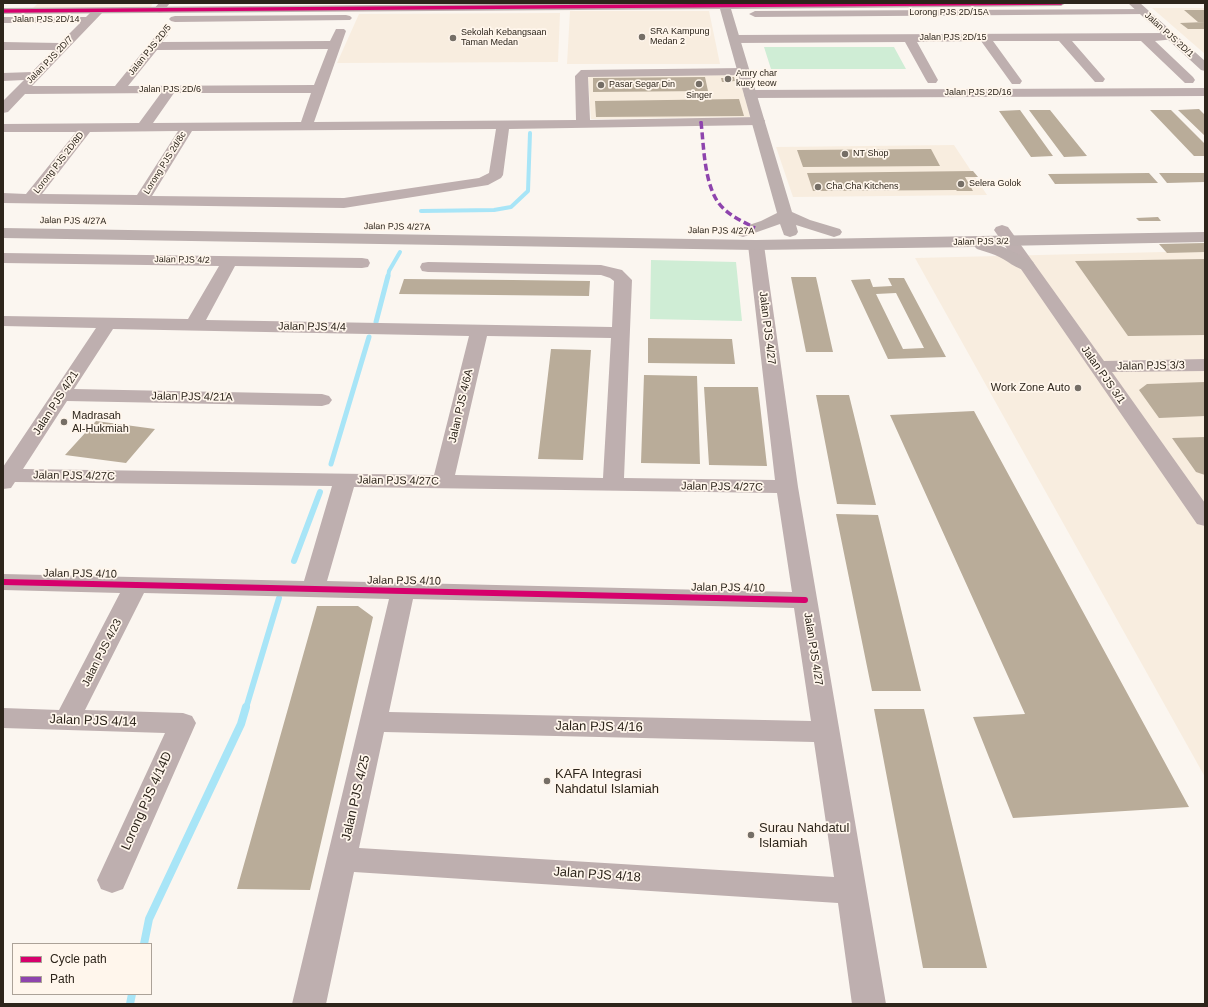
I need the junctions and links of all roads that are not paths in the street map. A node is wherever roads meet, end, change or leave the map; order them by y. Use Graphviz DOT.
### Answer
graph roads {
  1 [pos="28,3"];
  2 [pos="1021,3"];
  3 [pos="1061,3"];
  4 [pos="1133,3"];
  5 [pos="820,4"];
  6 [pos="947,4"];
  7 [pos="517,5"];
  8 [pos="668,5"];
  9 [pos="163,6"];
  10 [pos="725,6"];
  11 [pos="3,11"];
  12 [pos="19,11"];
  13 [pos="1143,12"];
  14 [pos="348,13"];
  15 [pos="998,13"];
  16 [pos="755,14"];
  17 [pos="871,14"];
  18 [pos="93,15"];
  19 [pos="178,15"];
  20 [pos="3,20"];
  21 [pos="1144,37"];
  22 [pos="1171,37"];
  23 [pos="883,38"];
  24 [pos="909,38"];
  25 [pos="984,38"];
  26 [pos="1017,38"];
  27 [pos="1062,38"];
  28 [pos="735,39"];
  29 [pos="335,44"];
  30 [pos="3,46"];
  31 [pos="153,46"];
  32 [pos="62,47"];
  33 [pos="1205,67"];
  34 [pos="744,72"];
  35 [pos="3,76"];
  36 [pos="34,76"];
  37 [pos="1099,79"];
  38 [pos="932,80"];
  39 [pos="1016,80"];
  40 [pos="1189,80"];
  41 [pos="319,89"];
  42 [pos="22,90"];
  43 [pos="118,90"];
  44 [pos="170,90"];
  45 [pos="1205,92"];
  46 [pos="750,94"];
  47 [pos="3,109"];
  48 [pos="758,121"];
  49 [pos="583,123"];
  50 [pos="503,125"];
  51 [pos="143,126"];
  52 [pos="188,126"];
  53 [pos="306,126"];
  54 [pos="3,128"];
  55 [pos="86,128"];
  56 [pos="3,198"];
  57 [pos="31,198"];
  58 [pos="142,200"];
  59 [pos="785,215"];
  60 [pos="3,220"];
  61 [pos="1205,226"];
  62 [pos="259,231"];
  63 [pos="790,232"];
  64 [pos="834,232"];
  65 [pos="3,233"];
  66 [pos="1005,236"];
  67 [pos="1205,237"];
  68 [pos="750,238"];
  69 [pos="970,242"];
  70 [pos="3,258"];
  71 [pos="230,261"];
  72 [pos="362,263"];
  73 [pos="1027,266"];
  74 [pos="428,267"];
  75 [pos="3,321"];
  76 [pos="108,323"];
  77 [pos="194,325"];
  78 [pos="479,331"];
  79 [pos="620,333"];
  80 [pos="1205,364"];
  81 [pos="1098,367"];
  82 [pos="61,395"];
  83 [pos="322,400"];
  84 [pos="6,479"];
  85 [pos="345,480"];
  86 [pos="443,482"];
  87 [pos="613,485"];
  88 [pos="787,488"];
  89 [pos="1196,494"];
  90 [pos="1205,519"];
  91 [pos="3,582"];
  92 [pos="136,585"];
  93 [pos="313,589"];
  94 [pos="403,591"];
  95 [pos="805,600"];
  96 [pos="3,718"];
  97 [pos="67,720"];
  98 [pos="373,722"];
  99 [pos="182,723"];
  100 [pos="826,732"];
  101 [pos="342,859"];
  102 [pos="112,880"];
  103 [pos="851,891"];
  104 [pos="309,1004"];
  105 [pos="869,1004"];
  1 -- 12 [label="street"];
  2 -- 3 [label="street"];
  2 -- 6 [label="street"];
  4 -- 13 [label="street, Jalan PJS 2D/1"];
  5 -- 6 [label="street"];
  5 -- 10 [label="street"];
  7 -- 8 [label="street"];
  7 -- 14 [label="street"];
  8 -- 10 [label="street"];
  9 -- 18 [label="street"];
  9 -- 19 [label="street"];
  10 -- 28 [label="street"];
  11 -- 12 [label="street"];
  12 -- 18 [label="street"];
  13 -- 15 [label="street, Lorong PJS 2D/15A"];
  13 -- 22 [label="street, Jalan PJS 2D/1"];
  14 -- 19 [label="street"];
  14 -- 29 [label="street"];
  15 -- 17 [label="street, Lorong PJS 2D/15A"];
  15 -- 26 [label="street"];
  16 -- 17 [label="street, Lorong PJS 2D/15A"];
  17 -- 23 [label="street"];
  18 -- 20 [label="street, Jalan PJS 2D/14"];
  18 -- 32 [label="street, Jalan PJS 2D/7"];
  19 -- 31 [label="street, Jalan PJS 2D/5"];
  21 -- 22 [label="street, Jalan PJS 2D/15"];
  21 -- 27 [label="street, Jalan PJS 2D/15"];
  21 -- 40 [label="street"];
  22 -- 33 [label="street, Jalan PJS 2D/1"];
  23 -- 24 [label="street, Jalan PJS 2D/15"];
  23 -- 28 [label="street, Jalan PJS 2D/15"];
  24 -- 25 [label="street, Jalan PJS 2D/15"];
  24 -- 38 [label="street"];
  25 -- 26 [label="street, Jalan PJS 2D/15"];
  25 -- 39 [label="street"];
  26 -- 27 [label="street, Jalan PJS 2D/15"];
  27 -- 37 [label="street"];
  28 -- 34 [label="street"];
  29 -- 31 [label="street"];
  29 -- 41 [label="street"];
  30 -- 32 [label="street"];
  31 -- 43 [label="street, Jalan PJS 2D/5"];
  32 -- 36 [label="street, Jalan PJS 2D/7"];
  34 -- 46 [label="street"];
  34 -- 49 [label="street"];
  35 -- 36 [label="street"];
  36 -- 42 [label="street, Jalan PJS 2D/7"];
  41 -- 44 [label="street, Jalan PJS 2D/6"];
  41 -- 53 [label="street"];
  42 -- 43 [label="street, Jalan PJS 2D/6"];
  42 -- 47 [label="street, Jalan PJS 2D/7"];
  43 -- 44 [label="street, Jalan PJS 2D/6"];
  44 -- 51 [label="street"];
  45 -- 46 [label="street, Jalan PJS 2D/16"];
  46 -- 48 [label="street"];
  48 -- 49 [label="street"];
  48 -- 59 [label="street"];
  49 -- 50 [label="street"];
  50 -- 53 [label="street"];
  50 -- 58 [label="street"];
  51 -- 52 [label="street"];
  51 -- 55 [label="street"];
  52 -- 53 [label="street"];
  52 -- 58 [label="street, Lorong PJS 2d/8c"];
  54 -- 55 [label="street"];
  55 -- 57 [label="street, Lorong PJS 2D/8D"];
  56 -- 57 [label="street"];
  57 -- 58 [label="street"];
  59 -- 63 [label="street"];
  59 -- 64 [label="street"];
  59 -- 68 [label="street"];
  60 -- 62 [label="street, Jalan PJS 4/27A"];
  61 -- 66 [label="street, Jalan PJS 3/2"];
  62 -- 65 [label="street, Jalan PJS 4/27A"];
  62 -- 68 [label="street, Jalan PJS 4/27A"];
  63 -- 64 [label="street, Jalan PJS 3/2"];
  63 -- 68 [label="street, Jalan PJS 4/27A"];
  64 -- 66 [label="street, Jalan PJS 3/2"];
  66 -- 67 [label="street, Jalan PJS 3/2"];
  66 -- 69 [label="street, Jalan PJS 3/2"];
  66 -- 73 [label="street, Jalan PJS 3/1"];
  68 -- 69 [label="street, Jalan PJS 3/2"];
  68 -- 88 [label="street, Jalan PJS 4/27"];
  69 -- 73 [label="street"];
  70 -- 71 [label="street, Jalan PJS 4/2"];
  71 -- 72 [label="street, Jalan PJS 4/2"];
  71 -- 77 [label="street"];
  73 -- 81 [label="street, Jalan PJS 3/1"];
  74 -- 79 [label="street"];
  75 -- 76 [label="street, Jalan PJS 4/4"];
  76 -- 77 [label="street, Jalan PJS 4/4"];
  76 -- 82 [label="street, Jalan PJS 4/21"];
  77 -- 78 [label="street, Jalan PJS 4/4"];
  78 -- 79 [label="street, Jalan PJS 4/4"];
  78 -- 86 [label="street, Jalan PJS 4/6A"];
  79 -- 87 [label="street"];
  80 -- 81 [label="street, Jalan PJS 3/3"];
  81 -- 89 [label="street, Jalan PJS 3/1"];
  82 -- 83 [label="street, Jalan PJS 4/21A"];
  82 -- 84 [label="street, Jalan PJS 4/21"];
  84 -- 85 [label="street, Jalan PJS 4/27C"];
  85 -- 86 [label="street, Jalan PJS 4/27C"];
  85 -- 93 [label="street"];
  86 -- 87 [label="street, Jalan PJS 4/27C"];
  87 -- 88 [label="street, Jalan PJS 4/27C"];
  88 -- 95 [label="street, Jalan PJS 4/27"];
  89 -- 90 [label="street, Jalan PJS 3/1"];
  91 -- 92 [label="street, Jalan PJS 4/10"];
  92 -- 93 [label="street, Jalan PJS 4/10"];
  92 -- 97 [label="street, Jalan PJS 4/23"];
  93 -- 94 [label="street, Jalan PJS 4/10"];
  94 -- 95 [label="street, Jalan PJS 4/10"];
  94 -- 98 [label="street, Jalan PJS 4/25"];
  95 -- 100 [label="street, Jalan PJS 4/27"];
  96 -- 97 [label="street, Jalan PJS 4/14"];
  97 -- 99 [label="street, Jalan PJS 4/14"];
  98 -- 100 [label="street, Jalan PJS 4/16"];
  98 -- 101 [label="street, Jalan PJS 4/25"];
  99 -- 102 [label="street, Lorong PJS 4/14D"];
  100 -- 103 [label="street, Jalan PJS 4/27"];
  101 -- 103 [label="street, Jalan PJS 4/18"];
  101 -- 104 [label="street, Jalan PJS 4/25"];
  103 -- 105 [label="street, Jalan PJS 4/27"];
}
